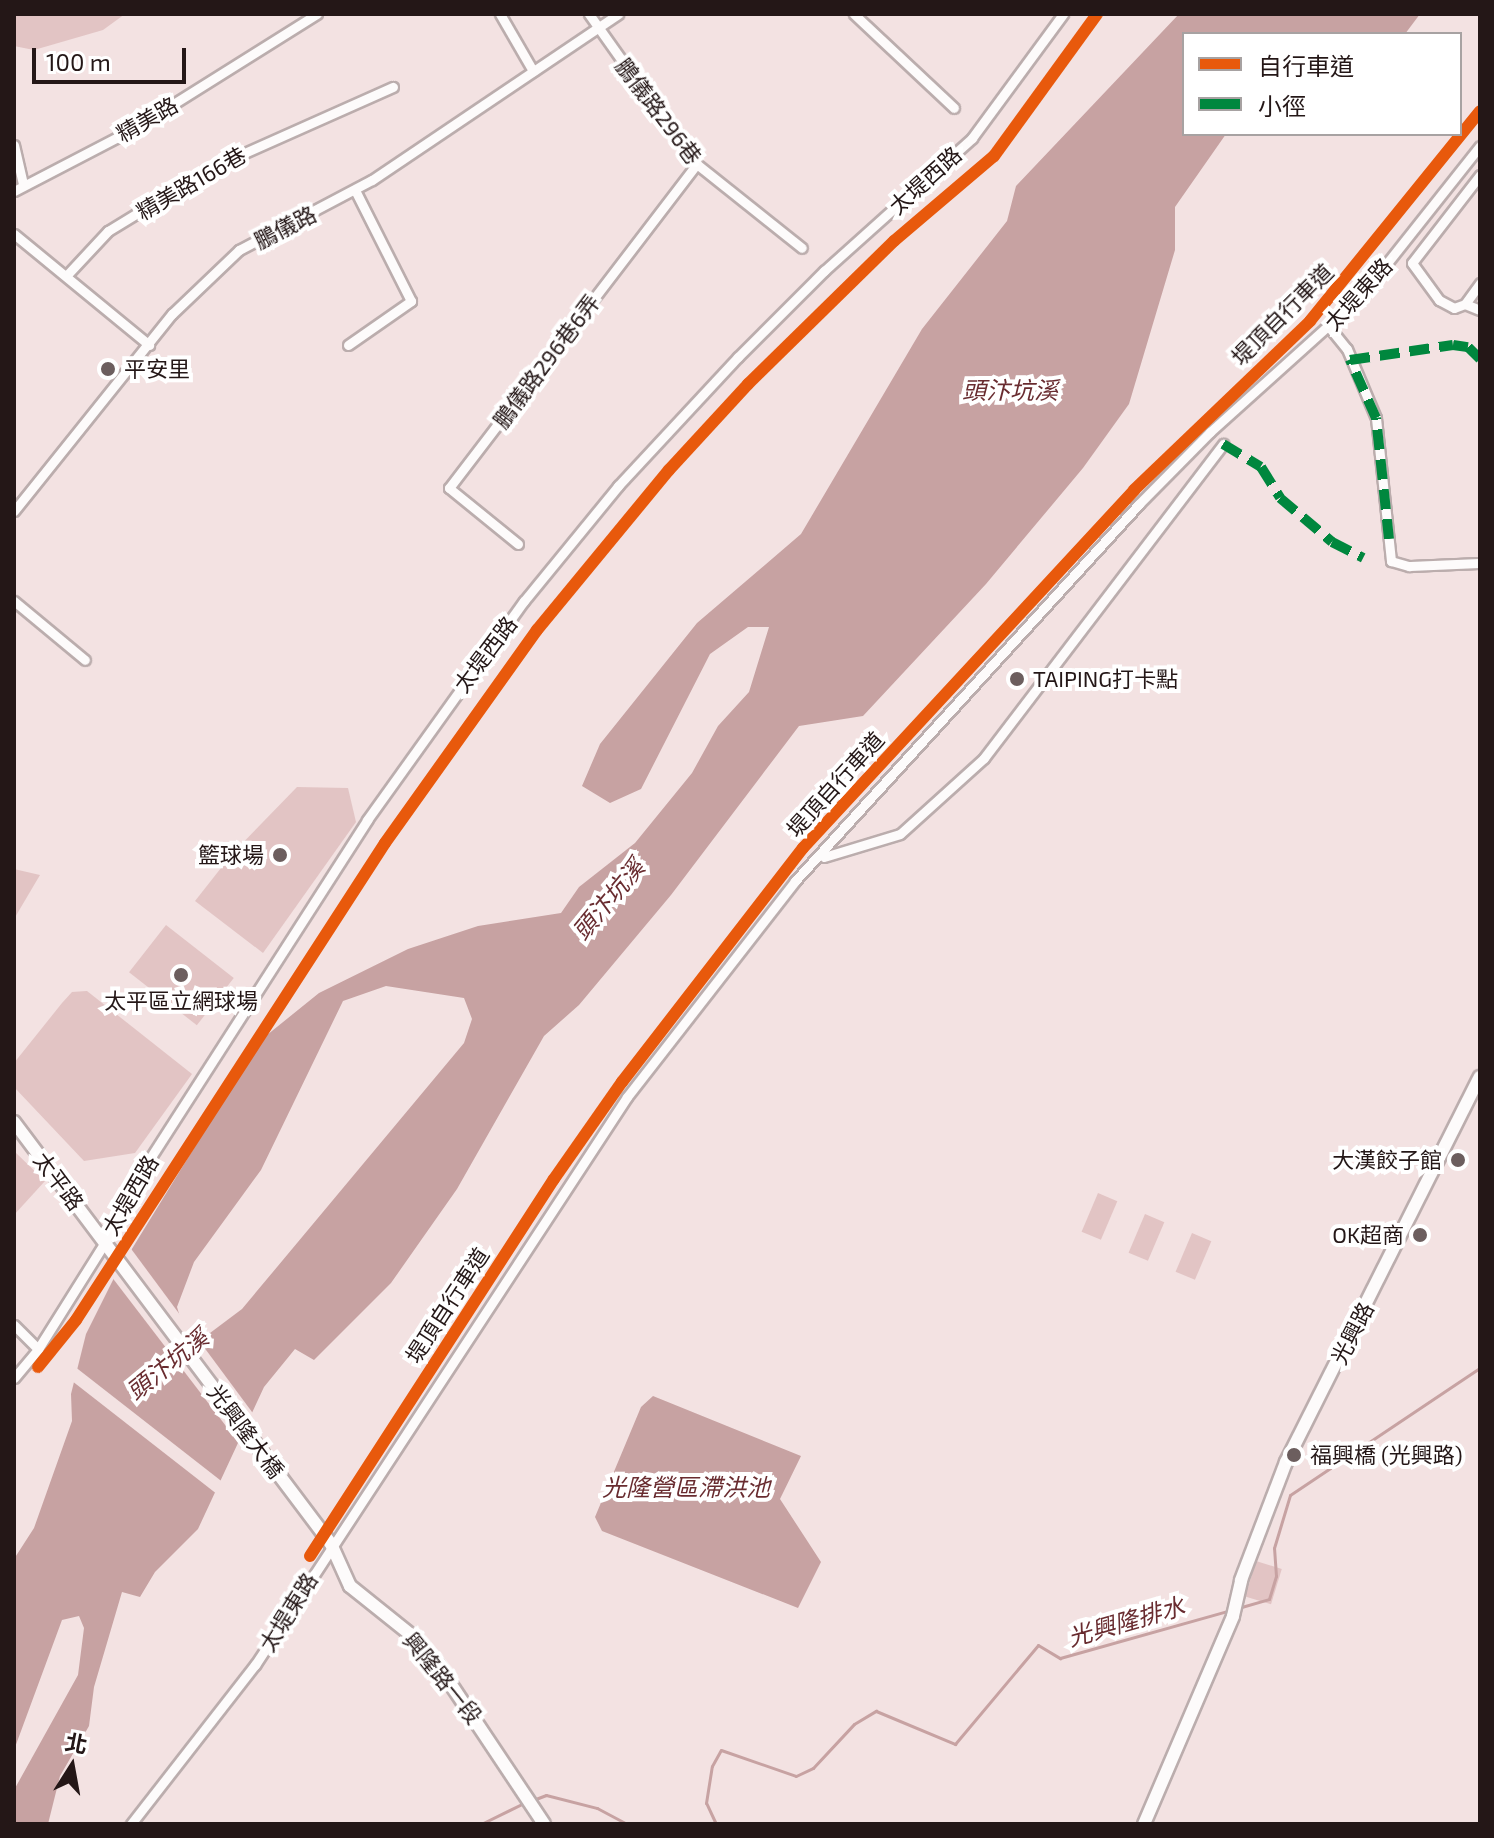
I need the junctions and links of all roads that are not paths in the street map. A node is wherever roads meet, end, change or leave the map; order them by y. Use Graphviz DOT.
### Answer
graph roads {
  1 [pos="317,14"];
  2 [pos="500,14"];
  3 [pos="589,14"];
  4 [pos="618,14"];
  5 [pos="854,14"];
  6 [pos="1063,14"];
  7 [pos="598,28"];
  8 [pos="533,71"];
  9 [pos="393,87"];
  10 [pos="954,108"];
  11 [pos="14,145"];
  12 [pos="1480,146"];
  13 [pos="697,164"];
  14 [pos="1480,175"];
  15 [pos="23,184"];
  16 [pos="355,190"];
  17 [pos="14,191"];
  18 [pos="14,234"];
  19 [pos="802,248"];
  20 [pos="66,276"];
  21 [pos="1480,283"];
  22 [pos="1465,304"];
  23 [pos="1480,310"];
  24 [pos="1329,327"];
  25 [pos="149,345"];
  26 [pos="348,345"];
  27 [pos="1223,444"];
  28 [pos="14,511"];
  29 [pos="518,544"];
  30 [pos="1480,563"];
  31 [pos="14,601"];
  32 [pos="85,660"];
  33 [pos="824,857"];
  34 [pos="1480,1077"];
  35 [pos="14,1122"];
  36 [pos="104,1240"];
  37 [pos="14,1325"];
  38 [pos="38,1349"];
  39 [pos="14,1378"];
  40 [pos="331,1544"];
  41 [pos="131,1824"];
  42 [pos="544,1824"];
  43 [pos="1144,1824"];
  1 -- 15 [label="street, 精美路"];
  2 -- 8 [label="street"];
  3 -- 7 [label="street, 鵬儀路296巷"];
  4 -- 7 [label="street, 鵬儀路"];
  5 -- 10 [label="street"];
  6 -- 36 [label="street, 太堤西路"];
  7 -- 8 [label="street, 鵬儀路"];
  7 -- 13 [label="street, 鵬儀路296巷"];
  8 -- 16 [label="street, 鵬儀路"];
  9 -- 20 [label="street, 精美路166巷"];
  11 -- 15 [label="street"];
  12 -- 24 [label="street, 太堤東路"];
  13 -- 19 [label="street, 鵬儀路296巷"];
  13 -- 29 [label="street, 鵬儀路296巷6弄"];
  14 -- 22 [label="street"];
  15 -- 17 [label="street, 精美路"];
  16 -- 25 [label="street, 鵬儀路"];
  16 -- 26 [label="street"];
  18 -- 20 [label="street"];
  20 -- 25 [label="street"];
  21 -- 22 [label="street"];
  22 -- 23 [label="street"];
  24 -- 30 [label="street"];
  24 -- 40 [label="street, 太堤東路"];
  25 -- 28 [label="street, 鵬儀路"];
  27 -- 33 [label="street"];
  31 -- 32 [label="street"];
  34 -- 43 [label="street, 光興路"];
  35 -- 36 [label="street, 太平路"];
  36 -- 38 [label="street, 太堤西路"];
  36 -- 40 [label="street, 光興隆大橋"];
  37 -- 38 [label="street"];
  38 -- 39 [label="street, 太堤西路"];
  40 -- 41 [label="street, 太堤東路"];
  40 -- 42 [label="street, 興隆路一段"];
}
